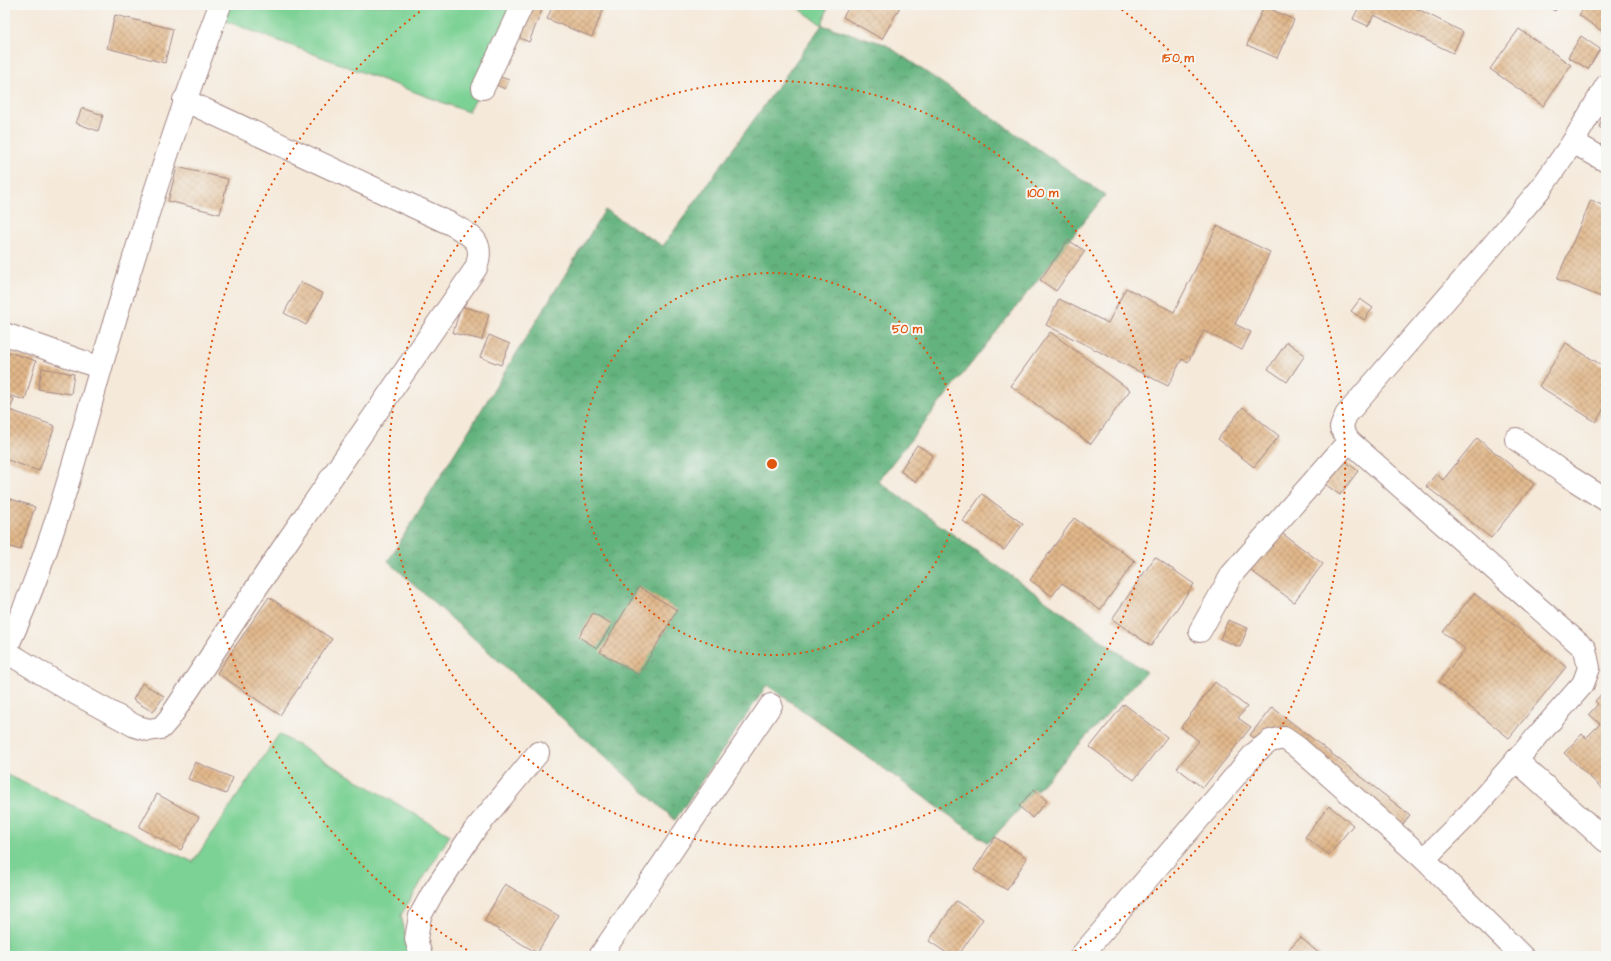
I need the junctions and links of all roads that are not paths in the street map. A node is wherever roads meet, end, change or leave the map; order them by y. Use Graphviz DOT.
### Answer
graph roads {
  1 [pos="220,5"];
  2 [pos="522,5"];
  3 [pos="1606,86"];
  4 [pos="483,88"];
  5 [pos="184,100"];
  6 [pos="1573,142"];
  7 [pos="1606,161"];
  8 [pos="5,334"];
  9 [pos="101,368"];
  10 [pos="1516,438"];
  11 [pos="1349,441"];
  12 [pos="1606,500"];
  13 [pos="1200,631"];
  14 [pos="5,651"];
  15 [pos="771,705"];
  16 [pos="538,753"];
  17 [pos="1516,760"];
  18 [pos="1606,841"];
  19 [pos="1424,859"];
  20 [pos="421,956"];
  21 [pos="600,956"];
  22 [pos="1081,956"];
  23 [pos="1522,956"];
  1 -- 5 [label="street"];
  2 -- 4 [label="street"];
  3 -- 6 [label="street"];
  5 -- 9 [label="street"];
  5 -- 14 [label="street"];
  6 -- 7 [label="street"];
  6 -- 11 [label="street"];
  8 -- 9 [label="street"];
  9 -- 14 [label="street"];
  10 -- 12 [label="street"];
  11 -- 13 [label="street"];
  11 -- 17 [label="street"];
  15 -- 21 [label="street"];
  16 -- 20 [label="street"];
  17 -- 18 [label="street"];
  17 -- 19 [label="street"];
  19 -- 22 [label="street"];
  19 -- 23 [label="street"];
}
